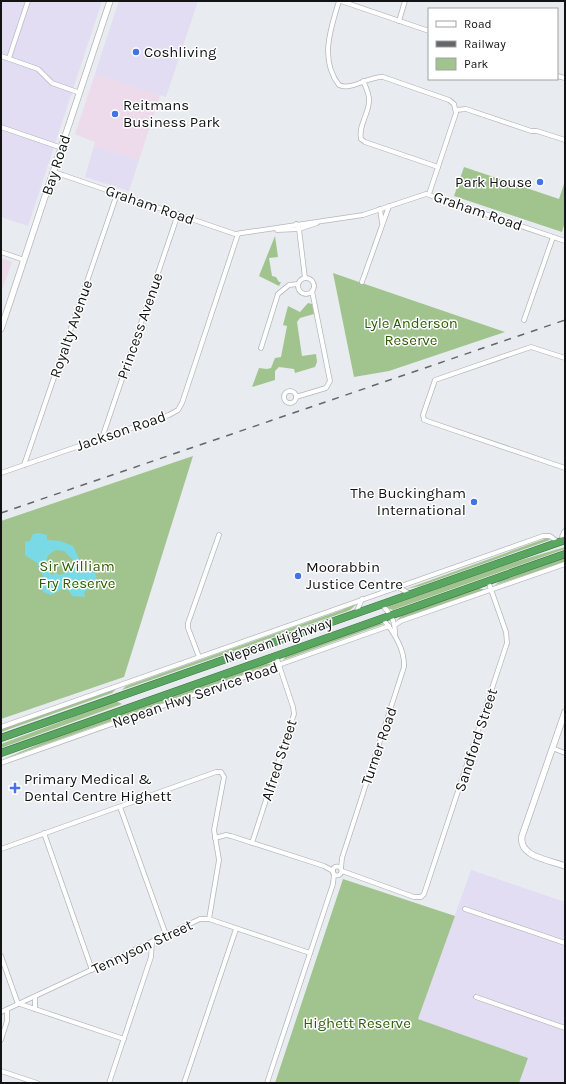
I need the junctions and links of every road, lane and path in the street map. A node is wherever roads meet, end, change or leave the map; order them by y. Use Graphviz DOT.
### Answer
graph roads {
  1 [pos="28,1"];
  2 [pos="110,1"];
  3 [pos="340,1"];
  4 [pos="405,1"];
  5 [pos="399,21"];
  6 [pos="428,31"];
  7 [pos="1,56"];
  8 [pos="9,58"];
  9 [pos="363,81"];
  10 [pos="80,93"];
  11 [pos="456,110"];
  12 [pos="1,127"];
  13 [pos="565,140"];
  14 [pos="62,148"];
  15 [pos="438,167"];
  16 [pos="54,172"];
  17 [pos="117,194"];
  18 [pos="428,194"];
  19 [pos="388,206"];
  20 [pos="380,209"];
  21 [pos="178,214"];
  22 [pos="321,221"];
  23 [pos="382,223"];
  24 [pos="296,224"];
  25 [pos="271,229"];
  26 [pos="297,229"];
  27 [pos="238,234"];
  28 [pos="553,237"];
  29 [pos="565,241"];
  30 [pos="1,252"];
  31 [pos="24,260"];
  32 [pos="307,278"];
  33 [pos="362,282"];
  34 [pos="298,284"];
  35 [pos="312,291"];
  36 [pos="524,320"];
  37 [pos="1,327"];
  38 [pos="262,348"];
  39 [pos="565,358"];
  40 [pos="296,397"];
  41 [pos="102,438"];
  42 [pos="24,465"];
  43 [pos="565,468"];
  44 [pos="1,473"];
  45 [pos="565,532"];
  46 [pos="219,535"];
  47 [pos="562,541"];
  48 [pos="565,554"];
  49 [pos="565,564"];
  50 [pos="488,581"];
  51 [pos="398,587"];
  52 [pos="491,590"];
  53 [pos="411,594"];
  54 [pos="362,600"];
  55 [pos="381,604"];
  56 [pos="356,613"];
  57 [pos="391,614"];
  58 [pos="382,618"];
  59 [pos="395,625"];
  60 [pos="389,626"];
  61 [pos="395,634"];
  62 [pos="275,655"];
  63 [pos="199,658"];
  64 [pos="279,665"];
  65 [pos="118,686"];
  66 [pos="120,696"];
  67 [pos="125,708"];
  68 [pos="565,712"];
  69 [pos="1,727"];
  70 [pos="1,738"];
  71 [pos="552,748"];
  72 [pos="565,752"];
  73 [pos="1,753"];
  74 [pos="1,763"];
  75 [pos="120,806"];
  76 [pos="44,833"];
  77 [pos="215,838"];
  78 [pos="252,843"];
  79 [pos="1,848"];
  80 [pos="565,866"];
  81 [pos="337,871"];
  82 [pos="465,908"];
  83 [pos="209,920"];
  84 [pos="236,928"];
  85 [pos="166,936"];
  86 [pos="152,942"];
  87 [pos="565,943"];
  88 [pos="310,953"];
  89 [pos="1,956"];
  90 [pos="92,970"];
  91 [pos="35,997"];
  92 [pos="476,997"];
  93 [pos="19,1004"];
  94 [pos="34,1009"];
  95 [pos="7,1010"];
  96 [pos="1,1012"];
  97 [pos="565,1028"];
  98 [pos="124,1039"];
  99 [pos="1,1040"];
  100 [pos="1,1071"];
  101 [pos="37,1083"];
  102 [pos="109,1083"];
  103 [pos="184,1083"];
  104 [pos="267,1083"];
  1 -- 8 [label="street"];
  2 -- 10 [label="main road, Bay Road"];
  3 -- 5 [label="street"];
  3 -- 9 [label="street"];
  4 -- 5 [label="street"];
  5 -- 6 [label="street"];
  7 -- 8 [label="street"];
  8 -- 10 [label="street"];
  9 -- 11 [label="street"];
  9 -- 15 [label="street"];
  10 -- 14 [label="main road, Bay Road"];
  11 -- 13 [label="street"];
  11 -- 15 [label="street"];
  12 -- 14 [label="street"];
  14 -- 16 [label="main road, Bay Road"];
  15 -- 18 [label="street"];
  16 -- 17 [label="street, Graham Road"];
  16 -- 31 [label="main road, Bay Road"];
  17 -- 21 [label="street, Graham Road"];
  17 -- 42 [label="street, Royalty Avenue"];
  18 -- 19 [label="street, Graham Road"];
  18 -- 28 [label="street, Graham Road"];
  19 -- 20 [label="street, Graham Road"];
  19 -- 23 [label="street"];
  20 -- 22 [label="street, Graham Road"];
  20 -- 23 [label="street"];
  21 -- 27 [label="street, Graham Road"];
  21 -- 41 [label="street, Princess Avenue"];
  22 -- 24 [label="street, Graham Road"];
  22 -- 26 [label="street, Graham Road"];
  23 -- 33 [label="street"];
  24 -- 25 [label="street, Graham Road"];
  24 -- 26 [label="street"];
  25 -- 26 [label="street, Graham Road"];
  25 -- 27 [label="street, Graham Road"];
  26 -- 32 [label="street"];
  27 -- 41 [label="street, Jackson Road"];
  28 -- 29 [label="street, Graham Road"];
  28 -- 36 [label="street"];
  30 -- 31 [label="street"];
  31 -- 37 [label="main road, Bay Road"];
  32 -- 34 [label="street"];
  32 -- 35 [label="street"];
  34 -- 35 [label="street"];
  34 -- 38 [label="street"];
  35 -- 40 [label="street"];
  39 -- 43 [label="street"];
  41 -- 42 [label="street, Jackson Road"];
  42 -- 44 [label="street, Jackson Road"];
  45 -- 47 [label="main road"];
  46 -- 63 [label="street"];
  47 -- 51 [label="street"];
  47 -- 53 [label="highway, Nepean Highway"];
  48 -- 50 [label="highway, Nepean Highway"];
  49 -- 52 [label="street"];
  50 -- 52 [label="street, Sandford Street"];
  50 -- 57 [label="highway, Nepean Highway"];
  51 -- 53 [label="street"];
  51 -- 54 [label="street"];
  52 -- 59 [label="street"];
  52 -- 81 [label="street, Sandford Street"];
  53 -- 55 [label="highway, Nepean Highway"];
  54 -- 56 [label="street"];
  54 -- 63 [label="street"];
  55 -- 56 [label="highway, Nepean Highway"];
  55 -- 57 [label="street, Turner Road"];
  56 -- 66 [label="highway, Nepean Highway"];
  57 -- 58 [label="highway, Nepean Highway"];
  57 -- 59 [label="street, Turner Road"];
  58 -- 60 [label="street, Turner Road"];
  58 -- 62 [label="highway, Nepean Highway"];
  59 -- 61 [label="street, Turner Road"];
  60 -- 61 [label="street, Turner Road"];
  60 -- 64 [label="street, Nepean Hwy Service Road"];
  61 -- 81 [label="street, Turner Road"];
  62 -- 64 [label="street, Alfred Street"];
  62 -- 67 [label="highway, Nepean Highway"];
  63 -- 65 [label="street"];
  64 -- 74 [label="street, Nepean Hwy Service Road"];
  64 -- 78 [label="street, Alfred Street"];
  65 -- 66 [label="street, Nepean Hwy Service Road"];
  65 -- 69 [label="street"];
  66 -- 67 [label="highway"];
  66 -- 70 [label="highway, Nepean Highway"];
  67 -- 73 [label="highway, Nepean Highway"];
  68 -- 71 [label="main road"];
  71 -- 72 [label="street"];
  71 -- 80 [label="main road"];
  75 -- 76 [label="street"];
  75 -- 77 [label="street"];
  75 -- 85 [label="street"];
  76 -- 79 [label="street"];
  76 -- 90 [label="street"];
  77 -- 78 [label="street"];
  77 -- 83 [label="street"];
  78 -- 81 [label="street"];
  81 -- 88 [label="street"];
  82 -- 87 [label="street"];
  83 -- 84 [label="street, Tennyson Street"];
  83 -- 85 [label="street, Tennyson Street"];
  84 -- 88 [label="street, Tennyson Street"];
  84 -- 103 [label="street"];
  85 -- 86 [label="street, Tennyson Street"];
  86 -- 90 [label="street, Tennyson Street"];
  86 -- 98 [label="street"];
  88 -- 104 [label="street"];
  89 -- 93 [label="street"];
  90 -- 91 [label="street, Tennyson Street"];
  91 -- 93 [label="street, Tennyson Street"];
  91 -- 94 [label="street"];
  92 -- 97 [label="street"];
  93 -- 94 [label="street"];
  93 -- 95 [label="street, Tennyson Street"];
  94 -- 98 [label="street"];
  95 -- 96 [label="street, Tennyson Street"];
  95 -- 99 [label="street"];
  98 -- 102 [label="street"];
  100 -- 101 [label="street"];
}
